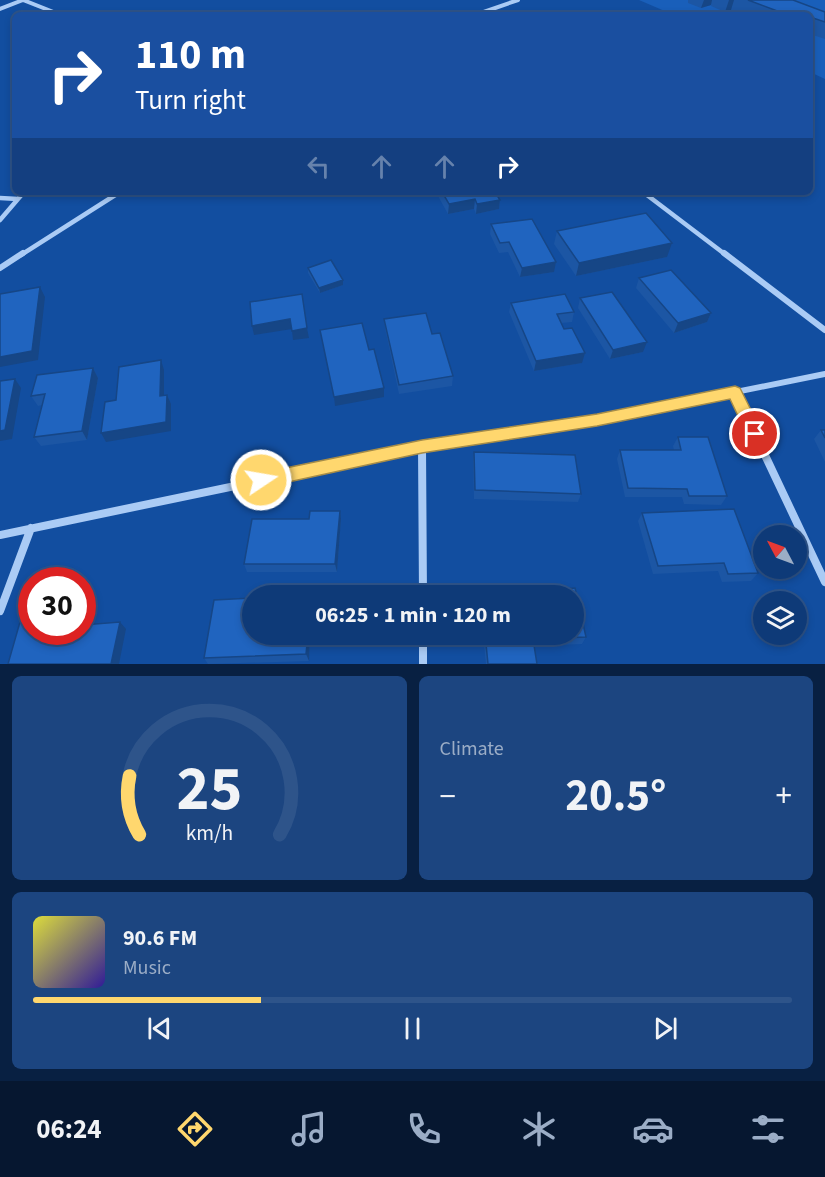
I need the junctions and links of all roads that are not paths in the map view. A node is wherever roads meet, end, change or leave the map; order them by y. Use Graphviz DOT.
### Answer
graph roads {
  1 [pos="23,0"];
  2 [pos="43,0"];
  3 [pos="518,0"];
  4 [pos="31,3"];
  5 [pos="0,9"];
  6 [pos="54,12"];
  7 [pos="484,12"];
  8 [pos="21,195"];
  9 [pos="115,195"];
  10 [pos="647,195"];
  11 [pos="0,198"];
  12 [pos="18,199"];
  13 [pos="0,220"];
  14 [pos="0,268"];
  15 [pos="825,330"];
  16 [pos="825,374"];
  17 [pos="735,392"];
  18 [pos="422,447"];
  19 [pos="31,528"];
  20 [pos="0,536"];
  21 [pos="825,582"];
  22 [pos="423,585"];
  23 [pos="0,611"];
  24 [pos="423,645"];
  25 [pos="423,664"];
  1 -- 4 [label="street"];
  1 -- 5 [label="street"];
  2 -- 4 [label="street"];
  3 -- 7 [label="street"];
  4 -- 6 [label="street"];
  8 -- 12 [label="street"];
  9 -- 14 [label="street"];
  10 -- 15 [label="street"];
  11 -- 12 [label="street"];
  12 -- 13 [label="street"];
  16 -- 17 [label="street"];
  17 -- 18 [label="street"];
  17 -- 21 [label="street"];
  18 -- 19 [label="street"];
  18 -- 22 [label="street"];
  19 -- 20 [label="street"];
  19 -- 23 [label="street"];
  24 -- 25 [label="street"];
}
